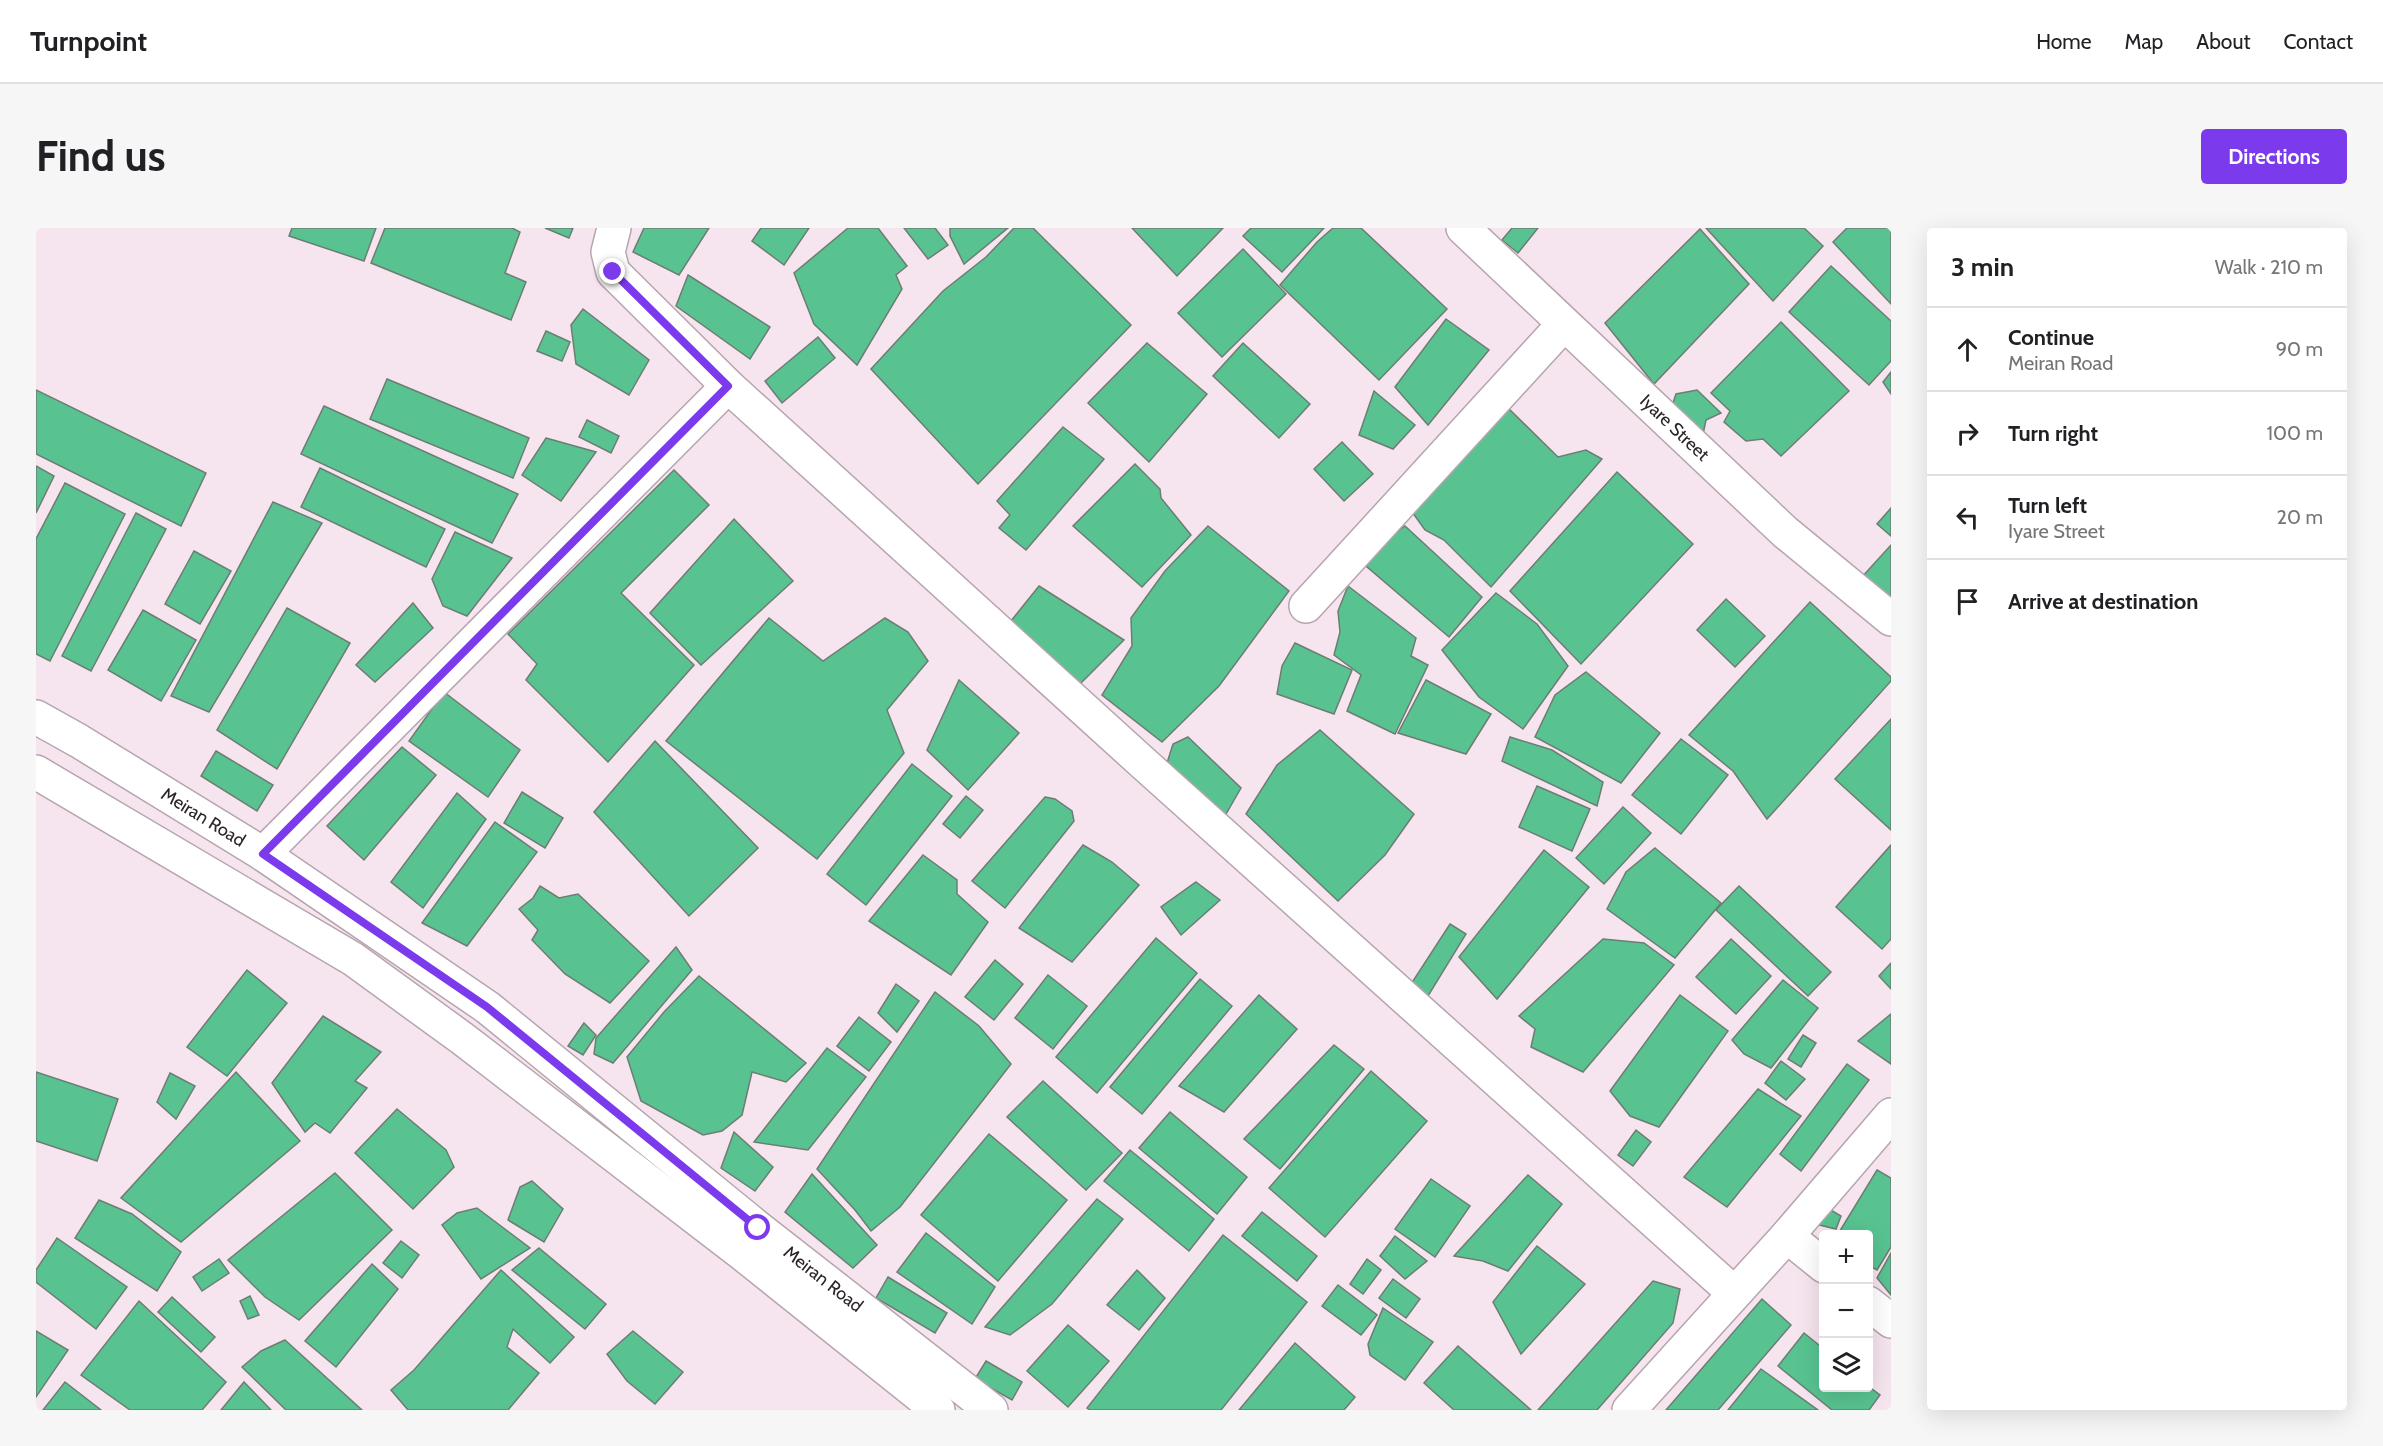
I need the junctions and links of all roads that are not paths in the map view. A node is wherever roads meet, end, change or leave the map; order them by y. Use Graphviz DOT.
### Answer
graph roads {
  1 [pos="614,228"];
  2 [pos="1463,228"];
  3 [pos="1564,324"];
  4 [pos="728,386"];
  5 [pos="1306,606"];
  6 [pos="1891,620"];
  7 [pos="36,717"];
  8 [pos="80,741"];
  9 [pos="47,778"];
  10 [pos="263,854"];
  11 [pos="1891,1115"];
  12 [pos="1787,1236"];
  13 [pos="1819,1262"];
  14 [pos="1734,1293"];
  15 [pos="1873,1306"];
  16 [pos="1891,1321"];
  17 [pos="938,1410"];
  18 [pos="991,1410"];
  19 [pos="1629,1410"];
  1 -- 4 [label="street"];
  2 -- 3 [label="street, Iyare Street"];
  3 -- 5 [label="street"];
  3 -- 6 [label="street, Iyare Street"];
  4 -- 10 [label="street"];
  4 -- 14 [label="street"];
  7 -- 8 [label="street, Meiran Road"];
  8 -- 9 [label="street"];
  8 -- 10 [label="street, Meiran Road"];
  9 -- 17 [label="street, Meiran Road"];
  10 -- 18 [label="street, Meiran Road"];
  11 -- 12 [label="street"];
  12 -- 13 [label="street"];
  12 -- 14 [label="street"];
  14 -- 19 [label="street"];
  15 -- 16 [label="street"];
}
